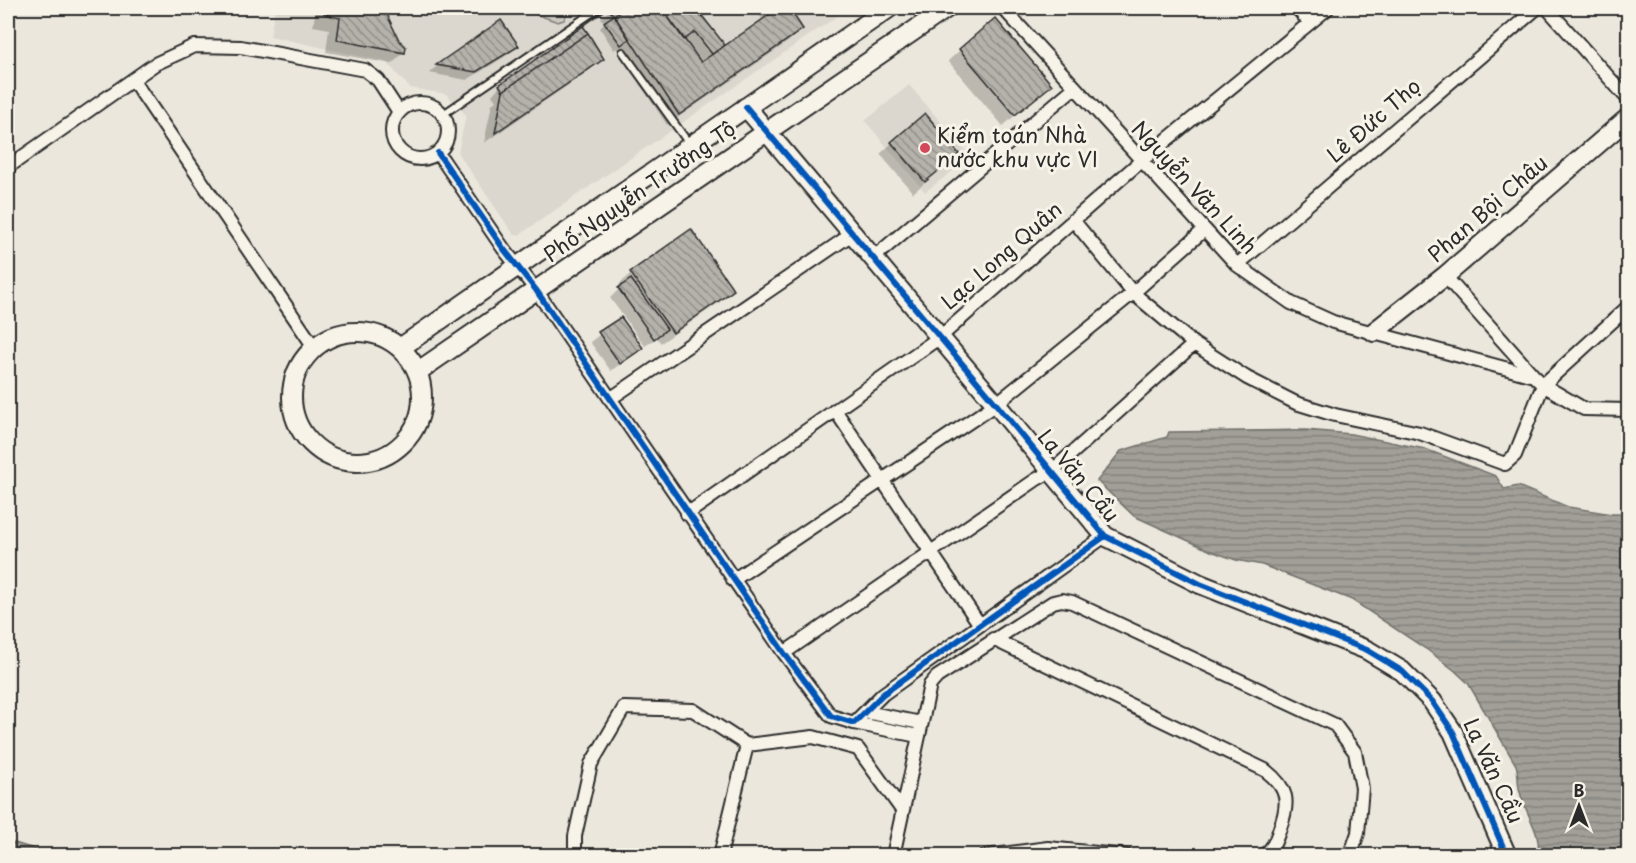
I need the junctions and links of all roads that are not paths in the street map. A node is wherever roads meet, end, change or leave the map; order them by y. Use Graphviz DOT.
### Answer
graph roads {
  1 [pos="599,8"];
  2 [pos="889,8"];
  3 [pos="947,8"];
  4 [pos="1003,8"];
  5 [pos="1297,8"];
  6 [pos="1328,8"];
  7 [pos="1537,8"];
  8 [pos="1547,8"];
  9 [pos="1310,23"];
  10 [pos="623,52"];
  11 [pos="133,80"];
  12 [pos="1075,87"];
  13 [pos="1629,99"];
  14 [pos="746,107"];
  15 [pos="399,112"];
  16 [pos="442,115"];
  17 [pos="1629,118"];
  18 [pos="766,132"];
  19 [pos="690,146"];
  20 [pos="438,153"];
  21 [pos="1141,161"];
  22 [pos="8,167"];
  23 [pos="1073,220"];
  24 [pos="1204,230"];
  25 [pos="852,234"];
  26 [pos="873,258"];
  27 [pos="1237,265"];
  28 [pos="517,266"];
  29 [pos="1445,276"];
  30 [pos="536,291"];
  31 [pos="1133,292"];
  32 [pos="1629,307"];
  33 [pos="1374,333"];
  34 [pos="940,337"];
  35 [pos="1194,344"];
  36 [pos="314,347"];
  37 [pos="400,348"];
  38 [pos="417,372"];
  39 [pos="1538,381"];
  40 [pos="610,399"];
  41 [pos="996,404"];
  42 [pos="835,410"];
  43 [pos="1629,410"];
  44 [pos="1052,471"];
  45 [pos="882,480"];
  46 [pos="687,514"];
  47 [pos="1106,536"];
  48 [pos="930,552"];
  49 [pos="733,580"];
  50 [pos="980,626"];
  51 [pos="993,639"];
  52 [pos="784,653"];
  53 [pos="866,712"];
  54 [pos="854,723"];
  55 [pos="921,723"];
  56 [pos="918,736"];
  57 [pos="747,745"];
  58 [pos="902,810"];
  59 [pos="575,855"];
  60 [pos="720,855"];
  61 [pos="893,855"];
  62 [pos="986,855"];
  63 [pos="1128,855"];
  64 [pos="1263,855"];
  65 [pos="1350,855"];
  66 [pos="1507,855"];
  1 -- 16 [label="lane"];
  2 -- 14 [label="street, Phố Nguyễn Trường Tộ"];
  3 -- 18 [label="street, Phố Nguyễn Trường Tộ"];
  4 -- 12 [label="street, Nguyễn Văn Linh"];
  5 -- 9 [label="street"];
  6 -- 9 [label="street, Lạc Long Quân"];
  7 -- 27 [label="street, Lê Đức Thọ"];
  8 -- 13 [label="street"];
  9 -- 21 [label="street, Lạc Long Quân"];
  10 -- 19 [label="lane"];
  11 -- 15 [label="street"];
  11 -- 22 [label="street"];
  11 -- 36 [label="street"];
  12 -- 21 [label="street, Nguyễn Văn Linh"];
  12 -- 26 [label="street"];
  14 -- 18 [label="street, La Văn Cầu"];
  14 -- 19 [label="street, Phố Nguyễn Trường Tộ"];
  15 -- 16 [label="street"];
  15 -- 20 [label="street"];
  16 -- 20 [label="street"];
  17 -- 29 [label="street, Phan Bội Châu"];
  18 -- 25 [label="street, La Văn Cầu"];
  18 -- 30 [label="street, Phố Nguyễn Trường Tộ"];
  19 -- 28 [label="street, Phố Nguyễn Trường Tộ"];
  20 -- 28 [label="street"];
  21 -- 23 [label="street, Lạc Long Quân"];
  21 -- 24 [label="street, Nguyễn Văn Linh"];
  23 -- 31 [label="street"];
  23 -- 34 [label="street, Lạc Long Quân"];
  24 -- 27 [label="street, Nguyễn Văn Linh"];
  24 -- 31 [label="street"];
  25 -- 26 [label="street, La Văn Cầu"];
  25 -- 40 [label="street"];
  26 -- 34 [label="street, La Văn Cầu"];
  27 -- 33 [label="street, Nguyễn Văn Linh"];
  28 -- 30 [label="street"];
  28 -- 37 [label="street, Phố Nguyễn Trường Tộ"];
  29 -- 33 [label="street, Phan Bội Châu"];
  29 -- 39 [label="street, Nguyễn Văn Linh"];
  30 -- 38 [label="street, Phố Nguyễn Trường Tộ"];
  30 -- 40 [label="street"];
  31 -- 35 [label="street"];
  31 -- 41 [label="street"];
  32 -- 39 [label="street"];
  33 -- 39 [label="street, Nguyễn Văn Linh"];
  34 -- 41 [label="street, La Văn Cầu"];
  34 -- 42 [label="street, Lạc Long Quân"];
  35 -- 39 [label="street"];
  35 -- 44 [label="street"];
  36 -- 37 [label="street"];
  36 -- 38 [label="street"];
  37 -- 38 [label="street"];
  39 -- 43 [label="street, Nguyễn Văn Linh"];
  40 -- 46 [label="street"];
  41 -- 44 [label="street, La Văn Cầu"];
  41 -- 45 [label="street"];
  42 -- 45 [label="street"];
  42 -- 46 [label="street, Lạc Long Quân"];
  44 -- 47 [label="street, La Văn Cầu"];
  44 -- 48 [label="street"];
  45 -- 48 [label="street"];
  45 -- 49 [label="street"];
  46 -- 49 [label="street"];
  47 -- 50 [label="street"];
  47 -- 66 [label="street, La Văn Cầu"];
  48 -- 50 [label="street"];
  48 -- 52 [label="street"];
  49 -- 52 [label="street"];
  50 -- 53 [label="street"];
  51 -- 55 [label="street"];
  51 -- 64 [label="street"];
  51 -- 65 [label="street"];
  52 -- 54 [label="street"];
  53 -- 54 [label="street"];
  53 -- 55 [label="street"];
  54 -- 56 [label="street"];
  55 -- 56 [label="street"];
  56 -- 58 [label="street"];
  57 -- 58 [label="street"];
  57 -- 59 [label="street"];
  57 -- 60 [label="street"];
  58 -- 61 [label="street"];
  62 -- 63 [label="street"];
}
